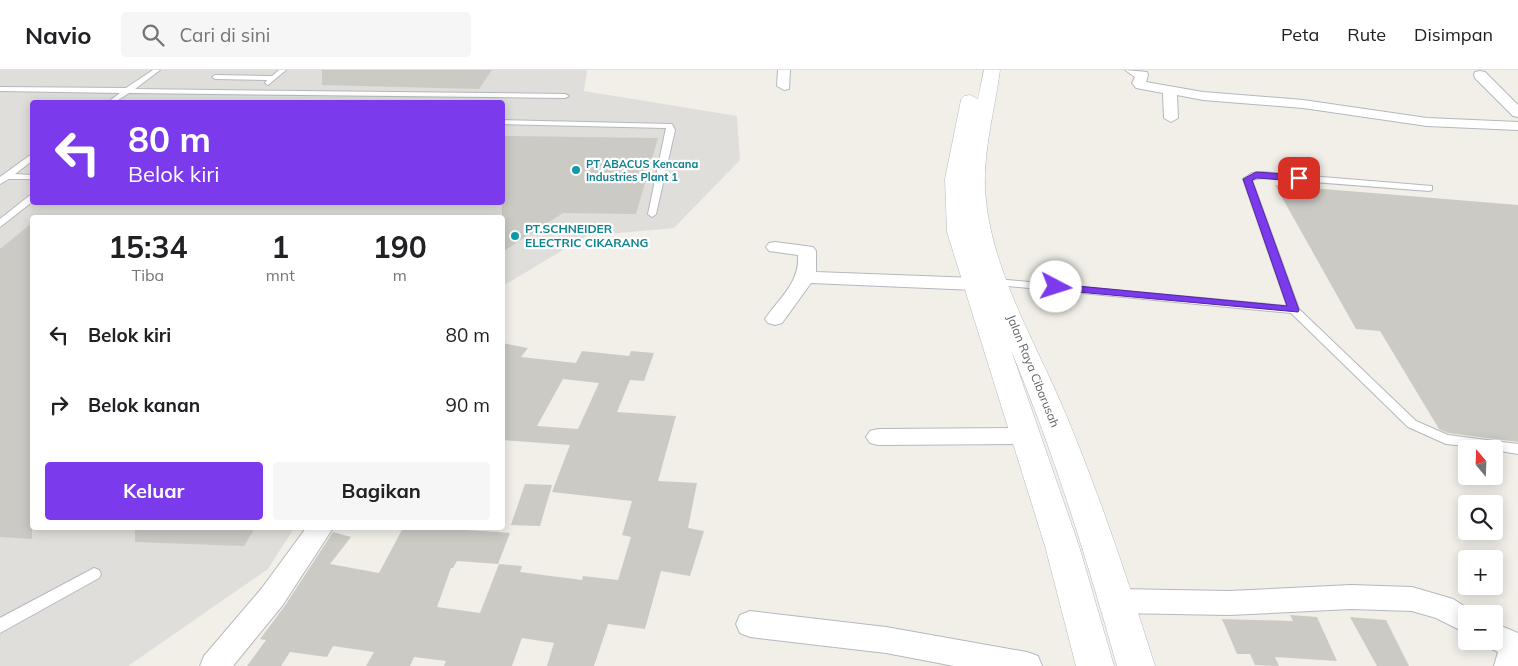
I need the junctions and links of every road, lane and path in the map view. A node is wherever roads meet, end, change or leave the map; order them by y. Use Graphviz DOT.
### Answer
graph roads {
  1 [pos="157,70"];
  2 [pos="284,70"];
  3 [pos="784,70"];
  4 [pos="974,70"];
  5 [pos="992,70"];
  6 [pos="1131,70"];
  7 [pos="1480,75"];
  8 [pos="215,77"];
  9 [pos="274,78"];
  10 [pos="784,86"];
  11 [pos="0,89"];
  12 [pos="128,90"];
  13 [pos="1170,91"];
  14 [pos="257,92"];
  15 [pos="566,96"];
  16 [pos="499,99"];
  17 [pos="114,100"];
  18 [pos="1518,113"];
  19 [pos="1171,118"];
  20 [pos="505,122"];
  21 [pos="1518,126"];
  22 [pos="30,159"];
  23 [pos="30,177"];
  24 [pos="3,178"];
  25 [pos="1429,188"];
  26 [pos="30,200"];
  27 [pos="652,214"];
  28 [pos="0,224"];
  29 [pos="775,247"];
  30 [pos="806,277"];
  31 [pos="986,283"];
  32 [pos="1294,310"];
  33 [pos="775,319"];
  34 [pos="1026,436"];
  35 [pos="878,437"];
  36 [pos="1518,449"];
  37 [pos="319,530"];
  38 [pos="94,574"];
  39 [pos="1117,601"];
  40 [pos="1458,616"];
  41 [pos="750,624"];
  42 [pos="0,626"];
  43 [pos="214,666"];
  44 [pos="1027,666"];
  45 [pos="1095,666"];
  46 [pos="1136,666"];
  1 -- 12 [label="lane"];
  2 -- 9 [label="lane"];
  3 -- 10 [label="street"];
  4 -- 31 [label="street, Jalan Raya Cibarusah"];
  5 -- 31 [label="street, Jalan Raya Cibarusah"];
  6 -- 13 [label="street"];
  7 -- 18 [label="street"];
  8 -- 9 [label="lane"];
  9 -- 14 [label="lane"];
  11 -- 12 [label="lane"];
  12 -- 14 [label="lane"];
  12 -- 17 [label="lane"];
  13 -- 19 [label="street"];
  13 -- 21 [label="street"];
  14 -- 16 [label="lane"];
  15 -- 16 [label="lane"];
  20 -- 27 [label="lane"];
  22 -- 24 [label="lane"];
  23 -- 24 [label="lane"];
  25 -- 32 [label="lane"];
  26 -- 28 [label="lane"];
  29 -- 30 [label="street"];
  30 -- 31 [label="street"];
  30 -- 33 [label="street"];
  31 -- 32 [label="lane"];
  31 -- 34 [label="street, Jalan Raya Cibarusah"];
  31 -- 39 [label="street, Jalan Raya Cibarusah"];
  32 -- 36 [label="lane"];
  34 -- 35 [label="street"];
  34 -- 45 [label="street, Jalan Raya Cibarusah"];
  37 -- 43 [label="street"];
  38 -- 42 [label="lane"];
  39 -- 40 [label="street"];
  39 -- 46 [label="street, Jalan Raya Cibarusah"];
  41 -- 44 [label="street"];
}
